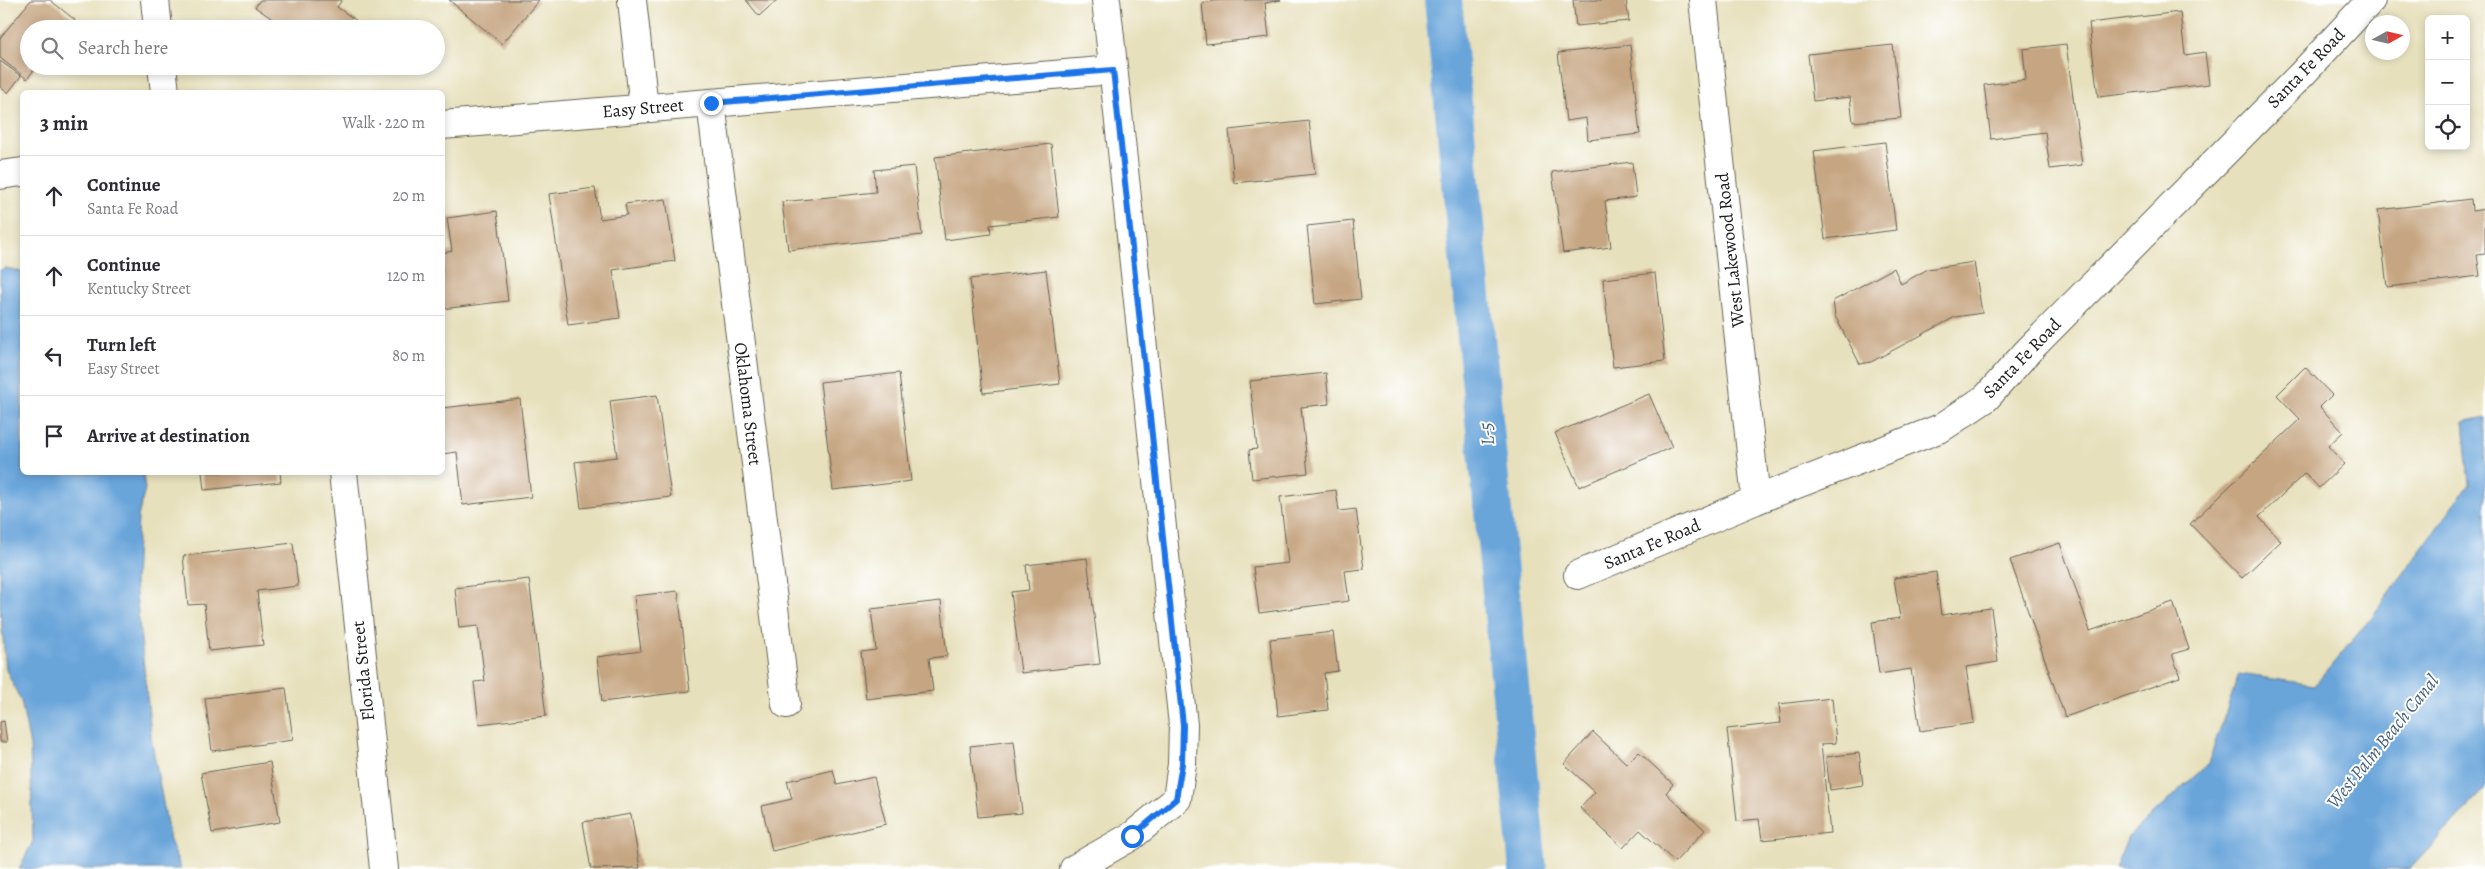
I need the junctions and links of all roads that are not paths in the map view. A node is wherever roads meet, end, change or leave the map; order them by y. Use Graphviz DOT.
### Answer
graph roads {
  1 [pos="155,0"];
  2 [pos="632,0"];
  3 [pos="1106,0"];
  4 [pos="1703,0"];
  5 [pos="2371,0"];
  6 [pos="157,20"];
  7 [pos="1113,70"];
  8 [pos="163,75"];
  9 [pos="165,90"];
  10 [pos="711,103"];
  11 [pos="644,108"];
  12 [pos="445,125"];
  13 [pos="20,172"];
  14 [pos="0,175"];
  15 [pos="343,475"];
  16 [pos="1756,500"];
  17 [pos="1578,575"];
  18 [pos="786,704"];
  19 [pos="384,869"];
  20 [pos="1074,869"];
  1 -- 6 [label="street"];
  2 -- 11 [label="street"];
  3 -- 7 [label="street"];
  4 -- 16 [label="street, West Lakewood Road"];
  5 -- 16 [label="street, Santa Fe Road"];
  7 -- 10 [label="street, Easy Street"];
  7 -- 20 [label="street"];
  8 -- 9 [label="street"];
  10 -- 11 [label="street, Easy Street"];
  10 -- 18 [label="street, Oklahoma Street"];
  11 -- 12 [label="street, Easy Street"];
  13 -- 14 [label="street"];
  15 -- 19 [label="street, Florida Street"];
  16 -- 17 [label="street, Santa Fe Road"];
}
